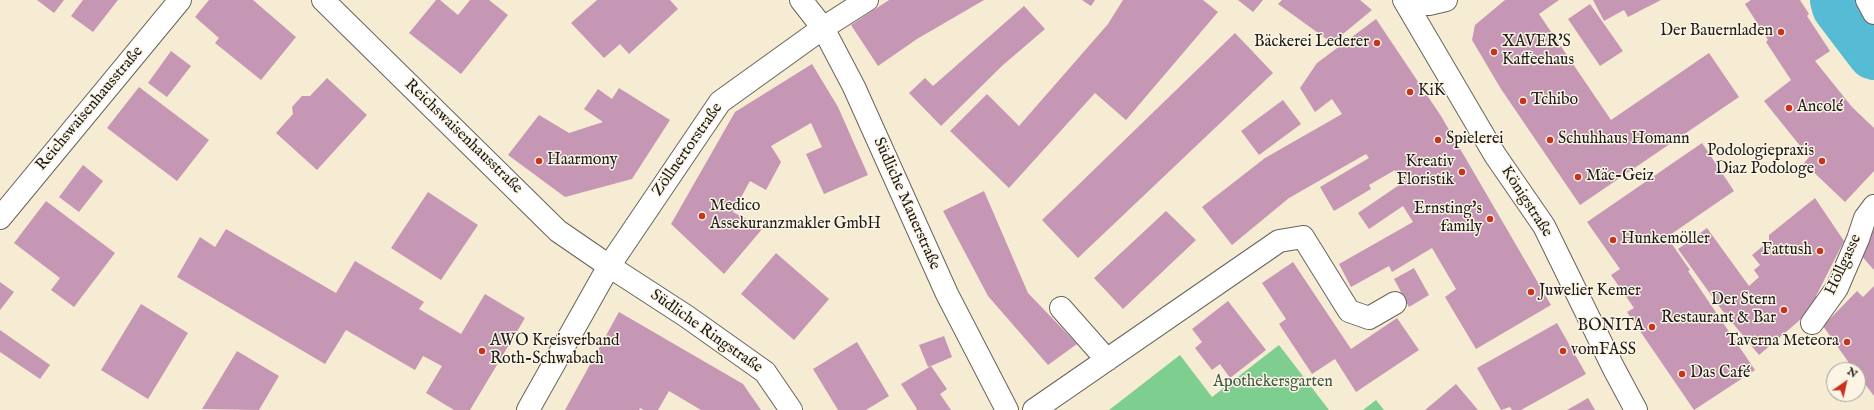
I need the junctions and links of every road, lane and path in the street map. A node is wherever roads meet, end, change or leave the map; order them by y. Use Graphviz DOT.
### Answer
graph roads {
  1 [pos="180,0"];
  2 [pos="323,0"];
  3 [pos="801,0"];
  4 [pos="867,0"];
  5 [pos="1446,0"];
  6 [pos="1867,0"];
  7 [pos="1405,1"];
  8 [pos="1874,13"];
  9 [pos="823,28"];
  10 [pos="1874,206"];
  11 [pos="0,218"];
  12 [pos="609,266"];
  13 [pos="1395,303"];
  14 [pos="1061,308"];
  15 [pos="1812,323"];
  16 [pos="1107,360"];
  17 [pos="528,410"];
  18 [pos="790,410"];
  19 [pos="1007,410"];
  20 [pos="1034,410"];
  21 [pos="1636,410"];
  1 -- 11 [label="street, Reichswaisenhausstraße"];
  2 -- 12 [label="street, Reichswaisenhausstraße"];
  3 -- 9 [label="street, Südliche Mauerstraße"];
  4 -- 9 [label="street, Zöllnertorstraße"];
  5 -- 7 [label="street"];
  6 -- 8 [label="street"];
  7 -- 21 [label="street, Königstraße"];
  9 -- 12 [label="street, Zöllnertorstraße"];
  9 -- 19 [label="street, Südliche Mauerstraße"];
  10 -- 15 [label="street, Höllgasse"];
  12 -- 17 [label="street, Zöllnertorstraße"];
  12 -- 18 [label="street, Südliche Ringstraße"];
  13 -- 16 [label="street"];
  14 -- 16 [label="street"];
  16 -- 20 [label="street"];
}
